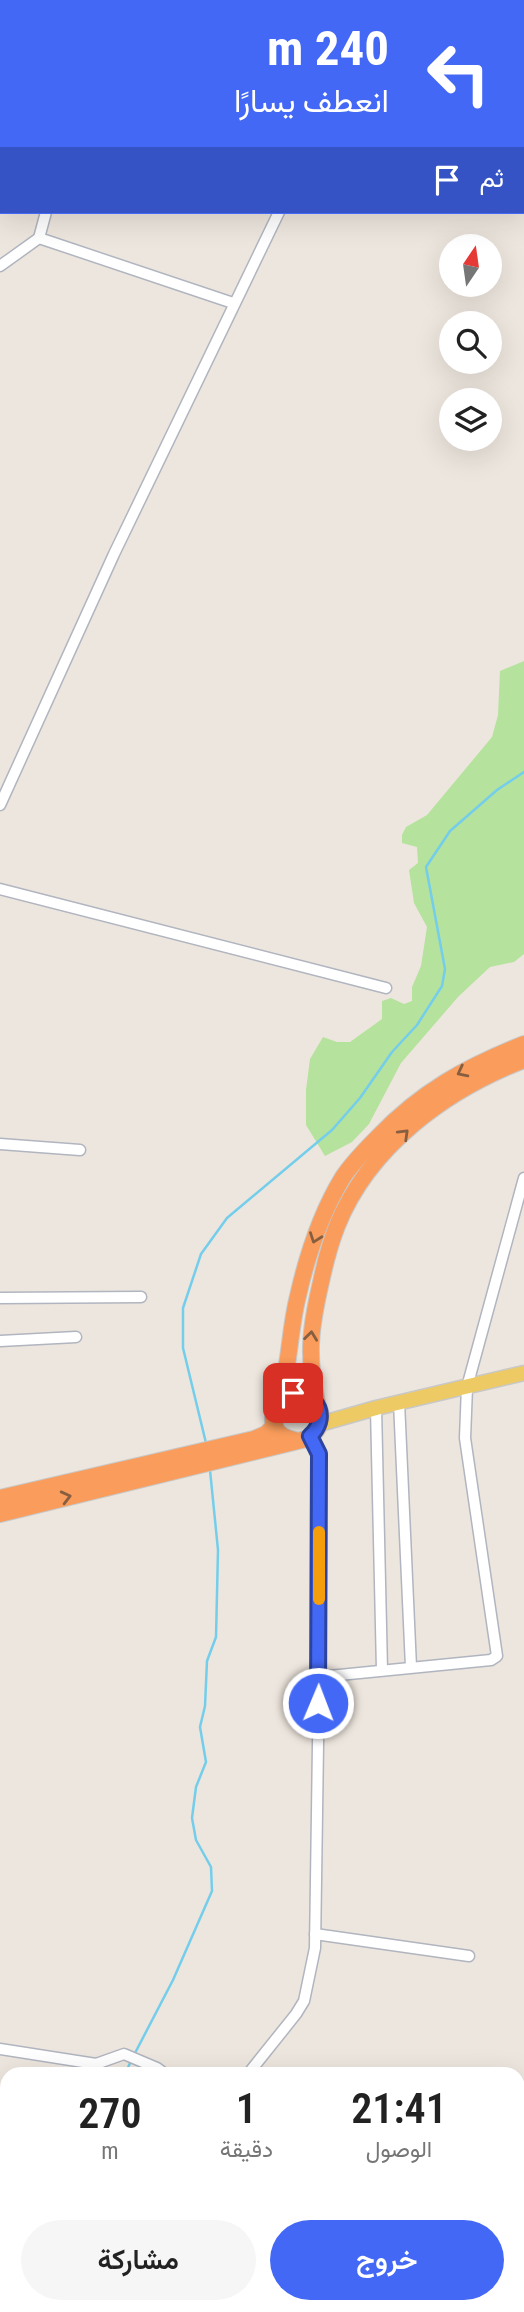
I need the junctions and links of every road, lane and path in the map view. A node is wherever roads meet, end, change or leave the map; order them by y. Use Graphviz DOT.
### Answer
graph roads {
  1 [pos="45,214"];
  2 [pos="278,214"];
  3 [pos="39,238"];
  4 [pos="0,266"];
  5 [pos="233,303"];
  6 [pos="0,805"];
  7 [pos="0,889"];
  8 [pos="386,988"];
  9 [pos="524,1044"];
  10 [pos="524,1060"];
  11 [pos="0,1144"];
  12 [pos="80,1150"];
  13 [pos="524,1178"];
  14 [pos="141,1297"];
  15 [pos="0,1298"];
  16 [pos="76,1337"];
  17 [pos="0,1341"];
  18 [pos="524,1373"];
  19 [pos="467,1387"];
  20 [pos="279,1401"];
  21 [pos="399,1402"];
  22 [pos="317,1403"];
  23 [pos="376,1408"];
  24 [pos="275,1425"];
  25 [pos="308,1433"];
  26 [pos="219,1453"];
  27 [pos="194,1460"];
  28 [pos="0,1498"];
  29 [pos="0,1514"];
  30 [pos="411,1667"];
  31 [pos="382,1670"];
  32 [pos="319,1677"];
  33 [pos="315,1934"];
  34 [pos="469,1956"];
  35 [pos="0,2049"];
  36 [pos="155,2067"];
  37 [pos="254,2067"];
  1 -- 3 [label="street"];
  2 -- 5 [label="street"];
  3 -- 4 [label="street"];
  3 -- 5 [label="street"];
  5 -- 6 [label="street"];
  7 -- 8 [label="street"];
  9 -- 20 [label="highway, one-way"];
  22 -- 10 [label="highway, one-way"];
  11 -- 12 [label="street"];
  13 -- 19 [label="street"];
  14 -- 15 [label="street"];
  16 -- 17 [label="street"];
  18 -- 19 [label="main road"];
  19 -- 21 [label="main road"];
  19 -- 30 [label="street"];
  20 -- 22 [label="highway"];
  20 -- 24 [label="highway"];
  21 -- 23 [label="main road"];
  21 -- 30 [label="street"];
  22 -- 25 [label="highway"];
  23 -- 25 [label="main road"];
  23 -- 31 [label="street"];
  24 -- 25 [label="highway"];
  24 -- 26 [label="highway"];
  25 -- 26 [label="highway"];
  25 -- 32 [label="street"];
  26 -- 27 [label="highway"];
  27 -- 28 [label="highway"];
  29 -- 27 [label="highway, one-way"];
  30 -- 31 [label="street"];
  31 -- 32 [label="street"];
  32 -- 33 [label="street"];
  33 -- 34 [label="street"];
  33 -- 37 [label="street"];
  35 -- 36 [label="street"];
}
